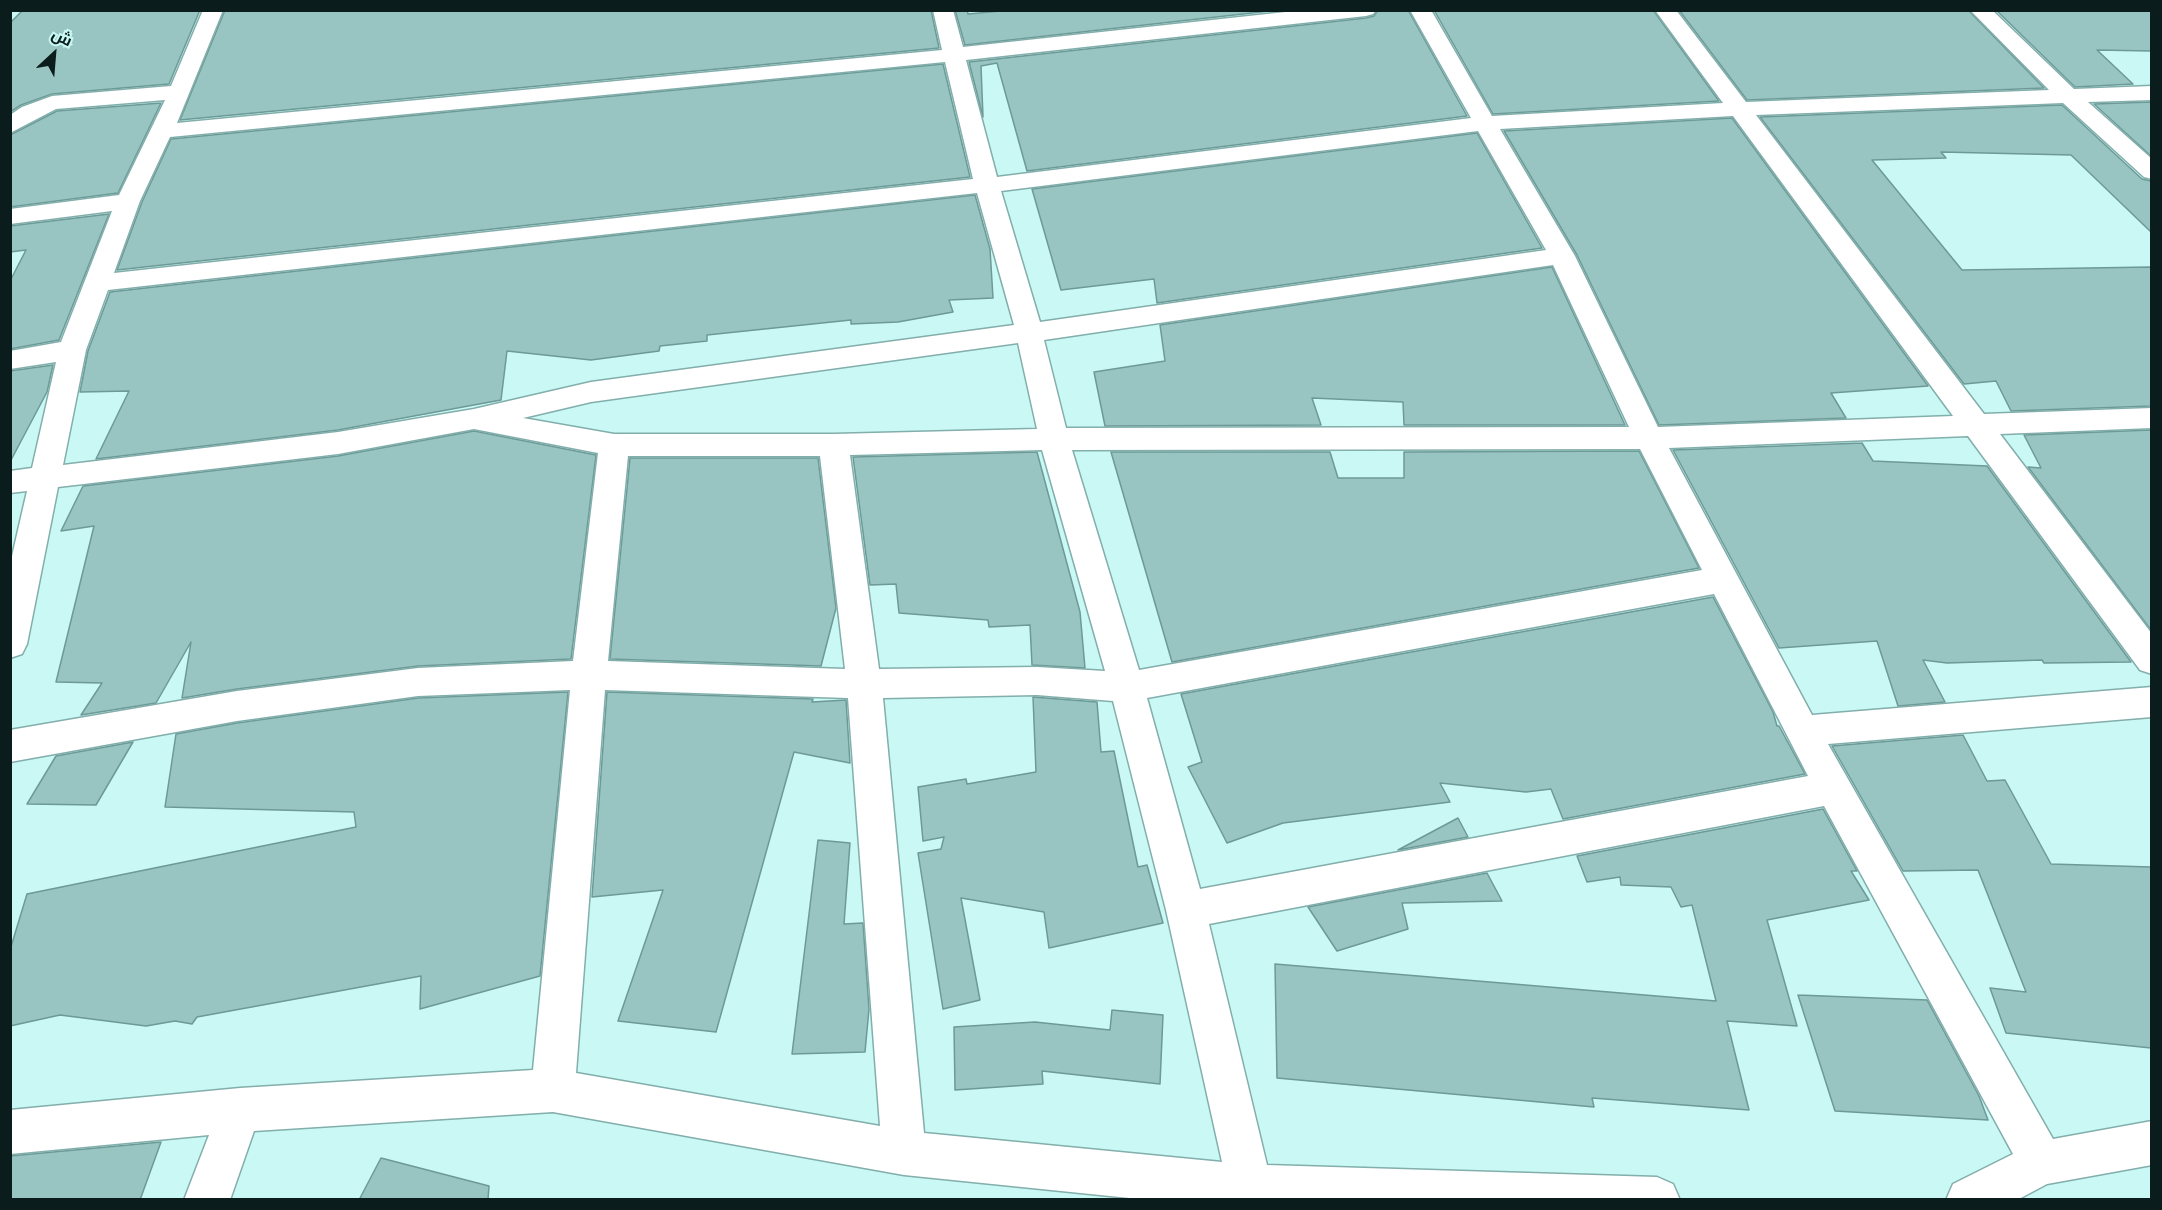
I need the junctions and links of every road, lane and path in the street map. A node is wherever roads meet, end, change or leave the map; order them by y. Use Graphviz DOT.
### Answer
graph roads {
  1 [pos="213,10"];
  2 [pos="943,10"];
  3 [pos="1366,10"];
  4 [pos="1420,10"];
  5 [pos="1665,10"];
  6 [pos="1980,10"];
  7 [pos="953,55"];
  8 [pos="180,92"];
  9 [pos="2151,93"];
  10 [pos="2070,98"];
  11 [pos="1739,109"];
  12 [pos="1486,123"];
  13 [pos="10,126"];
  14 [pos="162,131"];
  15 [pos="2151,171"];
  16 [pos="987,185"];
  17 [pos="128,201"];
  18 [pos="10,217"];
  19 [pos="1562,256"];
  20 [pos="99,283"];
  21 [pos="1029,332"];
  22 [pos="72,350"];
  23 [pos="10,360"];
  24 [pos="2151,418"];
  25 [pos="474,419"];
  26 [pos="1976,426"];
  27 [pos="1649,438"];
  28 [pos="1054,440"];
  29 [pos="834,445"];
  30 [pos="614,446"];
  31 [pos="46,477"];
  32 [pos="10,482"];
  33 [pos="1724,579"];
  34 [pos="10,644"];
  35 [pos="2151,660"];
  36 [pos="589,675"];
  37 [pos="864,684"];
  38 [pos="1127,687"];
  39 [pos="2151,702"];
  40 [pos="1802,731"];
  41 [pos="10,746"];
  42 [pos="1834,787"];
  43 [pos="1186,910"];
  44 [pos="553,1090"];
  45 [pos="240,1110"];
  46 [pos="10,1132"];
  47 [pos="2151,1143"];
  48 [pos="904,1153"];
  49 [pos="2042,1163"];
  50 [pos="1250,1193"];
  51 [pos="207,1200"];
  52 [pos="1657,1200"];
  53 [pos="1969,1200"];
  1 -- 8 [label="street"];
  2 -- 7 [label="street"];
  3 -- 7 [label="street"];
  4 -- 12 [label="street"];
  5 -- 11 [label="street"];
  6 -- 10 [label="street"];
  7 -- 14 [label="street"];
  7 -- 16 [label="street"];
  8 -- 13 [label="street"];
  8 -- 14 [label="street"];
  9 -- 10 [label="street"];
  10 -- 11 [label="street"];
  10 -- 15 [label="street"];
  11 -- 12 [label="street"];
  11 -- 26 [label="street"];
  12 -- 16 [label="street"];
  12 -- 19 [label="street"];
  14 -- 17 [label="street"];
  16 -- 20 [label="street"];
  16 -- 21 [label="street"];
  17 -- 18 [label="street"];
  17 -- 20 [label="street"];
  19 -- 21 [label="street"];
  19 -- 27 [label="street"];
  20 -- 22 [label="street"];
  21 -- 25 [label="street"];
  21 -- 28 [label="street"];
  22 -- 23 [label="street"];
  22 -- 31 [label="street"];
  24 -- 26 [label="street"];
  25 -- 30 [label="street"];
  25 -- 31 [label="street"];
  26 -- 27 [label="street"];
  26 -- 35 [label="street"];
  27 -- 28 [label="street"];
  27 -- 33 [label="street"];
  28 -- 29 [label="street"];
  28 -- 38 [label="street"];
  29 -- 30 [label="street"];
  29 -- 37 [label="street"];
  30 -- 36 [label="street"];
  31 -- 32 [label="street"];
  31 -- 34 [label="street"];
  33 -- 38 [label="street"];
  33 -- 40 [label="street"];
  36 -- 37 [label="street"];
  36 -- 41 [label="street"];
  36 -- 44 [label="street"];
  37 -- 38 [label="street"];
  37 -- 48 [label="street"];
  38 -- 43 [label="street"];
  39 -- 40 [label="street"];
  40 -- 42 [label="street"];
  42 -- 43 [label="street"];
  42 -- 49 [label="street"];
  43 -- 50 [label="street"];
  44 -- 45 [label="street"];
  44 -- 48 [label="street"];
  45 -- 46 [label="street"];
  45 -- 51 [label="street"];
  47 -- 49 [label="street"];
  48 -- 50 [label="street"];
  49 -- 53 [label="street"];
  50 -- 52 [label="street"];
}
